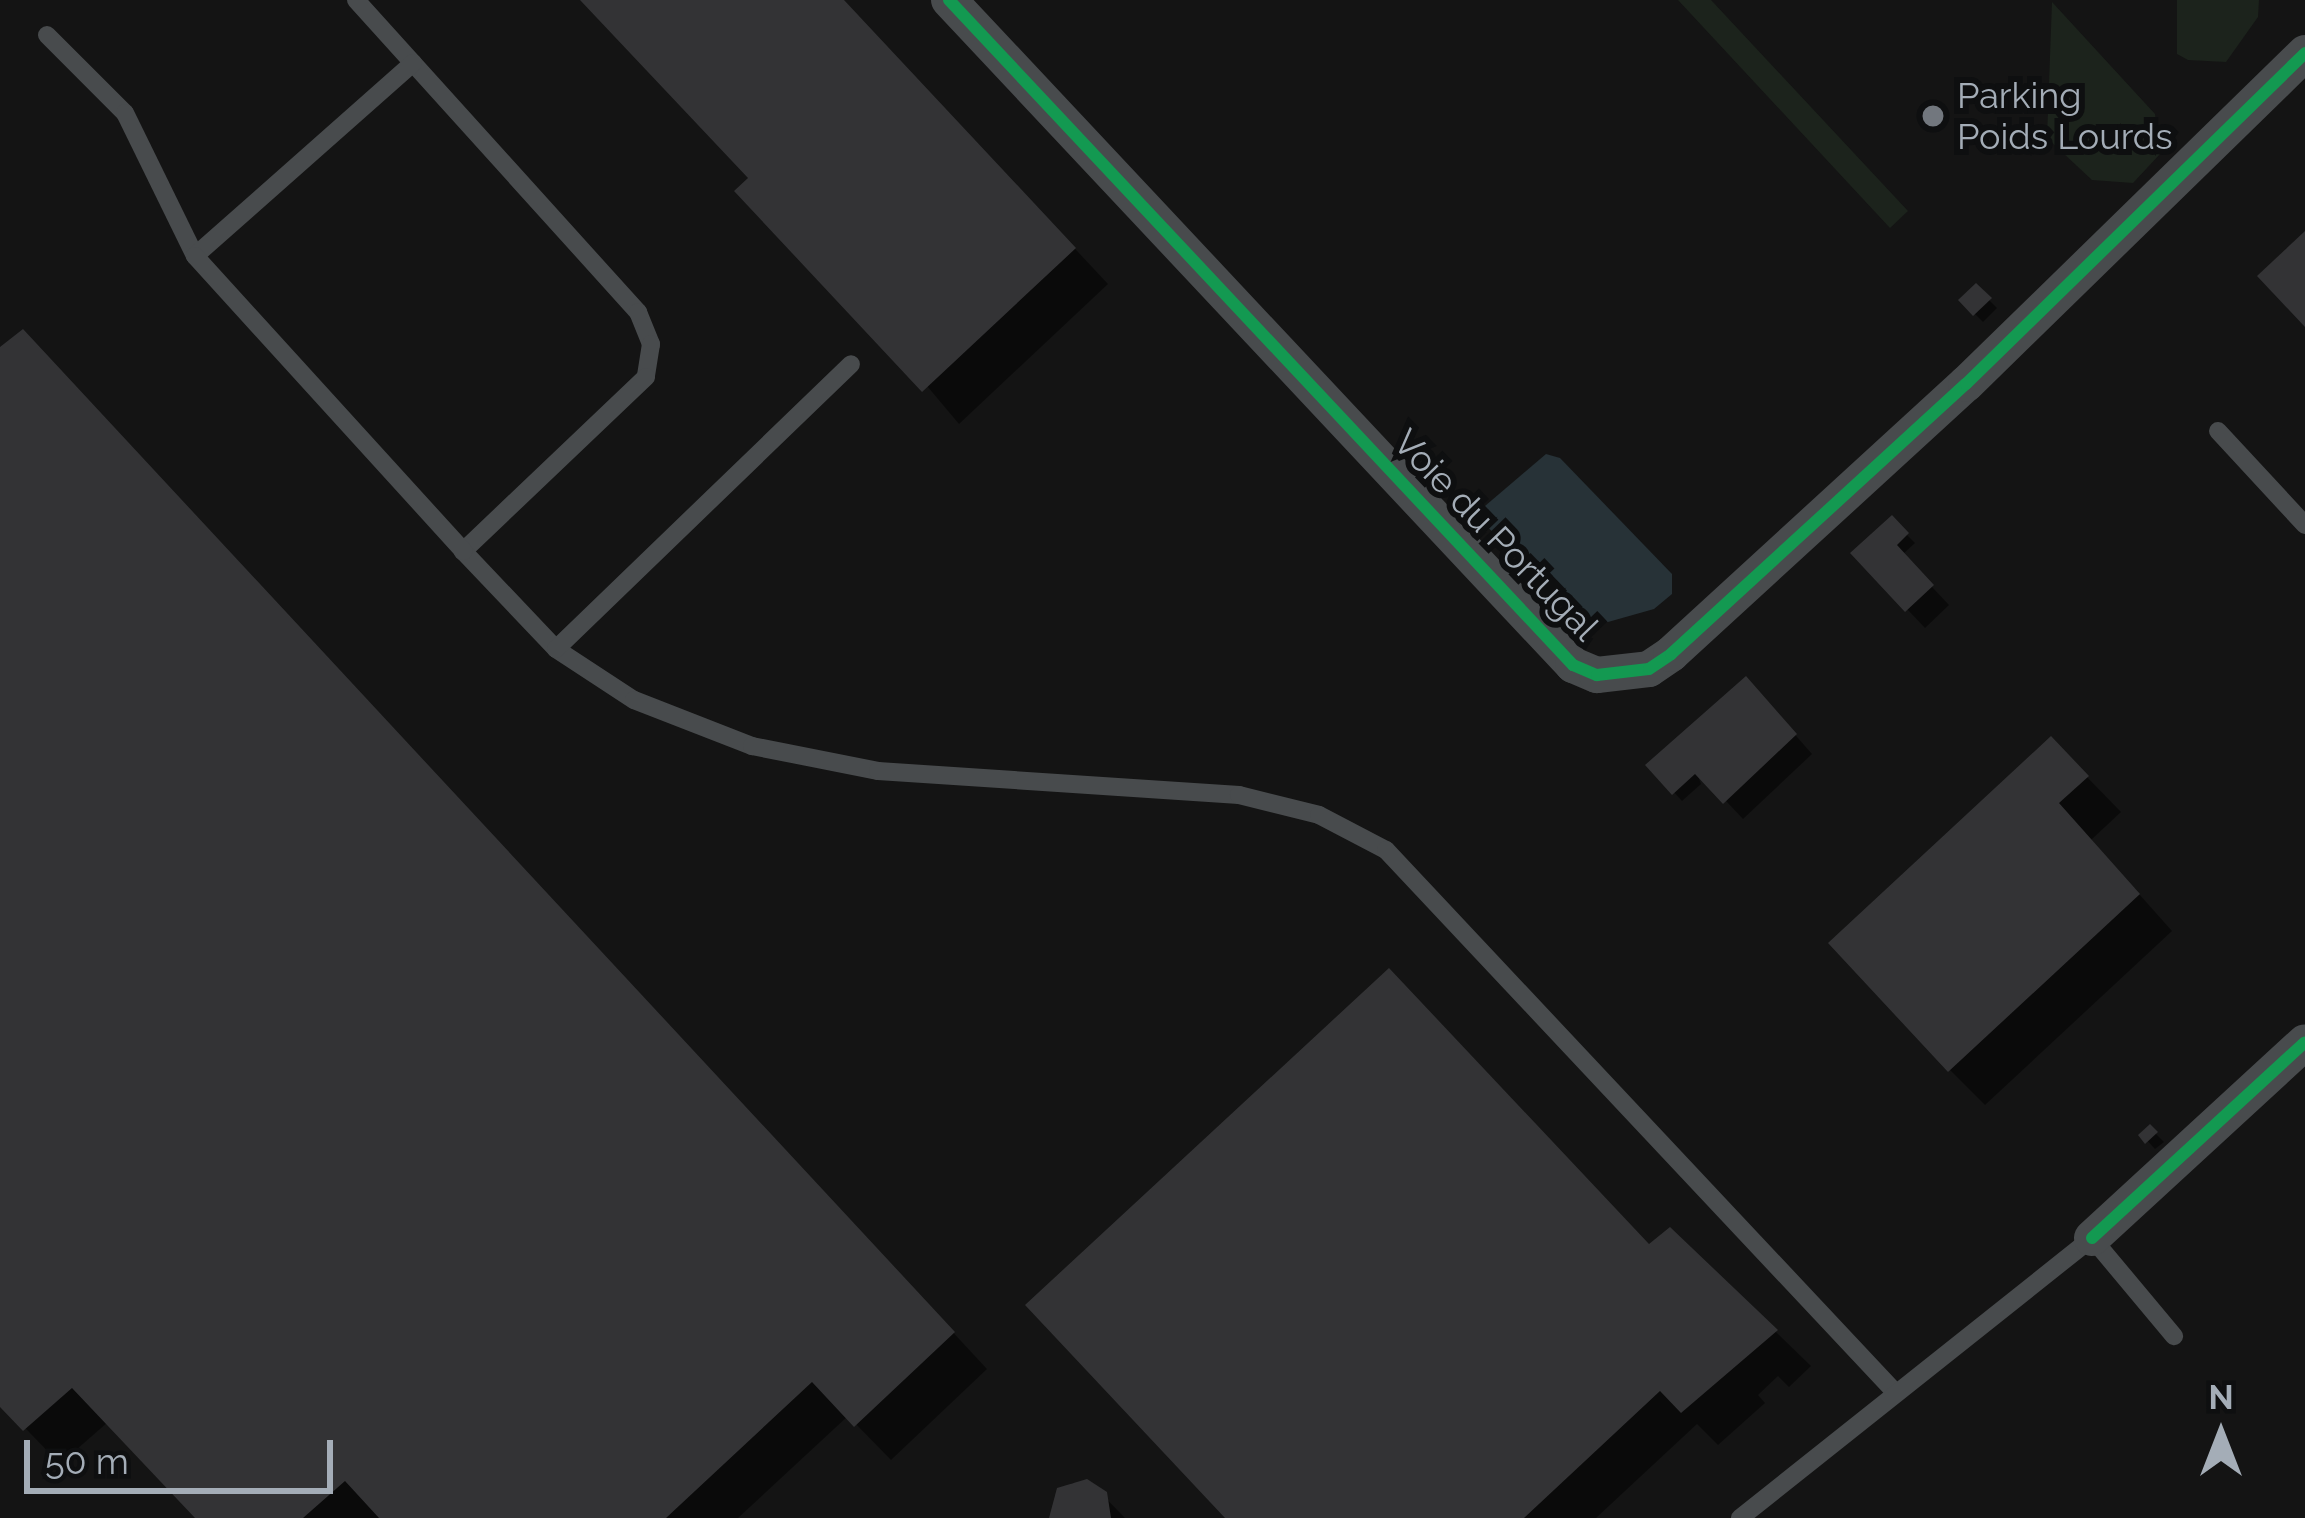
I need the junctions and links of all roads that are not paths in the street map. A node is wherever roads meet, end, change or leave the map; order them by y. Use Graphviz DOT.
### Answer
graph roads {
  1 [pos="356,0"];
  2 [pos="949,0"];
  3 [pos="47,35"];
  4 [pos="2305,53"];
  5 [pos="413,63"];
  6 [pos="195,256"];
  7 [pos="850,364"];
  8 [pos="2218,431"];
  9 [pos="2305,526"];
  10 [pos="463,551"];
  11 [pos="556,649"];
  12 [pos="2305,1042"];
  13 [pos="2092,1238"];
  14 [pos="2174,1336"];
  15 [pos="1896,1393"];
  16 [pos="1740,1518"];
  1 -- 5 [label="lane"];
  2 -- 4 [label="street, Voie du Portugal"];
  3 -- 6 [label="lane"];
  5 -- 6 [label="lane"];
  5 -- 10 [label="lane"];
  6 -- 10 [label="lane"];
  7 -- 11 [label="lane"];
  8 -- 9 [label="lane"];
  10 -- 11 [label="lane"];
  11 -- 15 [label="lane"];
  12 -- 13 [label="street"];
  13 -- 14 [label="lane"];
  13 -- 15 [label="lane"];
  15 -- 16 [label="lane"];
}
